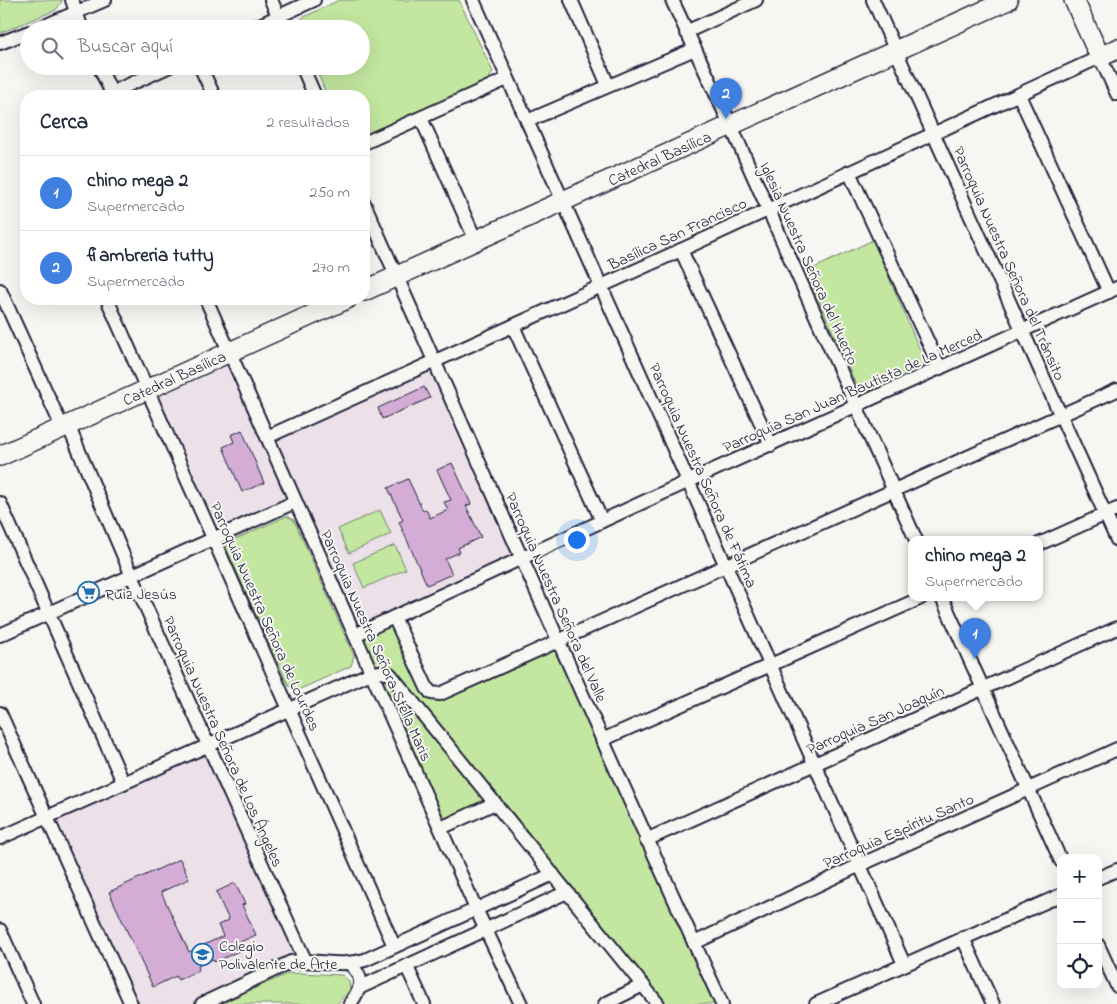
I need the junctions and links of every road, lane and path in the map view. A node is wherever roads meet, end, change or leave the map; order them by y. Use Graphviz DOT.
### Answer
graph roads {
  1 [pos="72,0"];
  2 [pos="105,0"];
  3 [pos="271,0"];
  4 [pos="314,0"];
  5 [pos="472,0"];
  6 [pos="571,0"];
  7 [pos="672,0"];
  8 [pos="756,0"];
  9 [pos="873,0"];
  10 [pos="1008,0"];
  11 [pos="1074,0"];
  12 [pos="75,14"];
  13 [pos="278,16"];
  14 [pos="60,20"];
  15 [pos="78,20"];
  16 [pos="270,20"];
  17 [pos="280,20"];
  18 [pos="686,32"];
  19 [pos="20,35"];
  20 [pos="0,43"];
  21 [pos="695,48"];
  22 [pos="1117,49"];
  23 [pos="896,51"];
  24 [pos="1100,57"];
  25 [pos="103,75"];
  26 [pos="152,75"];
  27 [pos="204,75"];
  28 [pos="306,75"];
  29 [pos="508,79"];
  30 [pos="608,85"];
  31 [pos="110,90"];
  32 [pos="122,90"];
  33 [pos="211,90"];
  34 [pos="313,90"];
  35 [pos="1117,94"];
  36 [pos="1019,95"];
  37 [pos="421,118"];
  38 [pos="527,121"];
  39 [pos="731,126"];
  40 [pos="934,133"];
  41 [pos="370,140"];
  42 [pos="849,172"];
  43 [pos="564,201"];
  44 [pos="768,209"];
  45 [pos="370,217"];
  46 [pos="476,241"];
  47 [pos="681,250"];
  48 [pos="396,276"];
  49 [pos="602,286"];
  50 [pos="370,288"];
  51 [pos="0,290"];
  52 [pos="1113,290"];
  53 [pos="110,305"];
  54 [pos="209,305"];
  55 [pos="334,305"];
  56 [pos="513,326"];
  57 [pos="1023,332"];
  58 [pos="230,352"];
  59 [pos="433,362"];
  60 [pos="940,368"];
  61 [pos="148,388"];
  62 [pos="1117,390"];
  63 [pos="857,406"];
  64 [pos="1060,415"];
  65 [pos="65,426"];
  66 [pos="267,437"];
  67 [pos="771,445"];
  68 [pos="0,456"];
  69 [pos="689,481"];
  70 [pos="894,491"];
  71 [pos="295,502"];
  72 [pos="0,503"];
  73 [pos="1111,511"];
  74 [pos="602,520"];
  75 [pos="914,536"];
  76 [pos="213,540"];
  77 [pos="1117,540"];
  78 [pos="1043,542"];
  79 [pos="522,558"];
  80 [pos="726,566"];
  81 [pos="132,576"];
  82 [pos="914,601"];
  83 [pos="943,601"];
  84 [pos="49,613"];
  85 [pos="394,617"];
  86 [pos="1117,628"];
  87 [pos="0,635"];
  88 [pos="355,635"];
  89 [pos="560,641"];
  90 [pos="770,666"];
  91 [pos="371,673"];
  92 [pos="983,688"];
  93 [pos="290,709"];
  94 [pos="0,713"];
  95 [pos="602,740"];
  96 [pos="208,744"];
  97 [pos="1117,749"];
  98 [pos="814,764"];
  99 [pos="123,782"];
  100 [pos="1028,789"];
  101 [pos="495,803"];
  102 [pos="48,816"];
  103 [pos="441,828"];
  104 [pos="0,838"];
  105 [pos="646,840"];
  106 [pos="1058,854"];
  107 [pos="860,864"];
  108 [pos="1117,870"];
  109 [pos="553,874"];
  110 [pos="1102,876"];
  111 [pos="568,892"];
  112 [pos="1057,897"];
  113 [pos="476,909"];
  114 [pos="486,929"];
  115 [pos="0,930"];
  116 [pos="963,938"];
  117 [pos="694,942"];
  118 [pos="394,946"];
  119 [pos="1102,953"];
  120 [pos="305,960"];
  121 [pos="350,964"];
  122 [pos="904,964"];
  123 [pos="407,967"];
  124 [pos="643,985"];
  125 [pos="1117,986"];
  126 [pos="361,987"];
  127 [pos="33,1004"];
  128 [pos="131,1004"];
  129 [pos="202,1004"];
  130 [pos="350,1004"];
  131 [pos="424,1004"];
  132 [pos="521,1004"];
  133 [pos="605,1004"];
  134 [pos="658,1004"];
  135 [pos="722,1004"];
  136 [pos="816,1004"];
  137 [pos="993,1004"];
  1 -- 12 [label="street"];
  2 -- 12 [label="street"];
  3 -- 13 [label="street"];
  4 -- 13 [label="street"];
  5 -- 29 [label="street, Parroquia Nuestra Señora de Fátima"];
  6 -- 30 [label="street"];
  7 -- 18 [label="street, Iglesia Nuestra Señora del Huerto"];
  8 -- 18 [label="street"];
  9 -- 23 [label="street, Parroquia Nuestra Señora del Tránsito"];
  10 -- 23 [label="main road, Catedral Basílica"];
  11 -- 24 [label="main road"];
  12 -- 14 [label="street"];
  12 -- 15 [label="street"];
  13 -- 16 [label="street"];
  13 -- 17 [label="street"];
  18 -- 21 [label="street, Iglesia Nuestra Señora del Huerto"];
  19 -- 20 [label="street"];
  21 -- 30 [label="street"];
  21 -- 39 [label="street, Iglesia Nuestra Señora del Huerto"];
  22 -- 24 [label="main road"];
  23 -- 39 [label="main road, Catedral Basílica"];
  23 -- 40 [label="street, Parroquia Nuestra Señora del Tránsito"];
  24 -- 35 [label="street"];
  24 -- 36 [label="street, Basílica San Francisco"];
  25 -- 31 [label="street"];
  26 -- 32 [label="street"];
  27 -- 33 [label="street"];
  28 -- 34 [label="street"];
  29 -- 37 [label="street"];
  29 -- 38 [label="street, Parroquia Nuestra Señora de Fátima"];
  30 -- 38 [label="street"];
  36 -- 40 [label="street, Basílica San Francisco"];
  36 -- 52 [label="street"];
  37 -- 41 [label="street"];
  37 -- 46 [label="street"];
  38 -- 43 [label="street, Parroquia Nuestra Señora de Fátima"];
  39 -- 43 [label="main road, Catedral Basílica"];
  39 -- 44 [label="street, Iglesia Nuestra Señora del Huerto"];
  40 -- 42 [label="street, Basílica San Francisco"];
  40 -- 57 [label="street, Parroquia Nuestra Señora del Tránsito"];
  42 -- 44 [label="street, Basílica San Francisco"];
  42 -- 60 [label="street"];
  43 -- 46 [label="main road, Catedral Basílica"];
  43 -- 49 [label="street, Parroquia Nuestra Señora de Fátima"];
  44 -- 47 [label="street, Basílica San Francisco"];
  44 -- 63 [label="street, Iglesia Nuestra Señora del Huerto"];
  45 -- 48 [label="street, Parroquia Nuestra Señora del Valle"];
  46 -- 48 [label="main road, Catedral Basílica"];
  47 -- 49 [label="street, Basílica San Francisco"];
  47 -- 67 [label="street"];
  48 -- 50 [label="main road, Catedral Basílica"];
  48 -- 59 [label="street, Parroquia Nuestra Señora del Valle"];
  49 -- 56 [label="street, Basílica San Francisco"];
  49 -- 69 [label="street, Parroquia Nuestra Señora de Fátima"];
  51 -- 65 [label="street, Parroquia Nuestra Señora de Los Ángeles"];
  52 -- 57 [label="street, Parroquia San Juan Bautista de La Merced"];
  53 -- 61 [label="street, Parroquia Nuestra Señora de Lourdes"];
  54 -- 58 [label="street, Parroquia Nuestra Señora Stella Maris"];
  55 -- 58 [label="main road, Catedral Basílica"];
  56 -- 59 [label="street, Basílica San Francisco"];
  56 -- 74 [label="street"];
  57 -- 60 [label="street, Parroquia San Juan Bautista de La Merced"];
  57 -- 64 [label="street, Parroquia Nuestra Señora del Tránsito"];
  58 -- 61 [label="main road, Catedral Basílica"];
  58 -- 66 [label="street, Parroquia Nuestra Señora Stella Maris"];
  59 -- 66 [label="street, Basílica San Francisco"];
  59 -- 79 [label="street, Parroquia Nuestra Señora del Valle"];
  60 -- 63 [label="street, Parroquia San Juan Bautista de La Merced"];
  61 -- 65 [label="main road, Catedral Basílica"];
  61 -- 76 [label="street, Parroquia Nuestra Señora de Lourdes"];
  62 -- 64 [label="street"];
  63 -- 67 [label="street, Parroquia San Juan Bautista de La Merced"];
  63 -- 70 [label="street, Iglesia Nuestra Señora del Huerto"];
  64 -- 70 [label="street"];
  64 -- 73 [label="street, Parroquia Nuestra Señora del Tránsito"];
  65 -- 68 [label="main road, Catedral Basílica"];
  65 -- 81 [label="street, Parroquia Nuestra Señora de Los Ángeles"];
  66 -- 71 [label="street, Parroquia Nuestra Señora Stella Maris"];
  67 -- 69 [label="street, Parroquia San Juan Bautista de La Merced"];
  69 -- 74 [label="street, Parroquia San Juan Bautista de La Merced"];
  69 -- 80 [label="street, Parroquia Nuestra Señora de Fátima"];
  70 -- 75 [label="street, Iglesia Nuestra Señora del Huerto"];
  70 -- 80 [label="street"];
  71 -- 76 [label="street"];
  71 -- 88 [label="street, Parroquia Nuestra Señora Stella Maris"];
  72 -- 84 [label="street"];
  73 -- 77 [label="street, Parroquia Nuestra Señora del Tránsito"];
  73 -- 78 [label="street"];
  74 -- 79 [label="street, Parroquia San Juan Bautista de La Merced"];
  76 -- 81 [label="street"];
  76 -- 93 [label="street, Parroquia Nuestra Señora de Lourdes"];
  79 -- 85 [label="street, Parroquia San Juan Bautista de La Merced"];
  79 -- 89 [label="street, Parroquia Nuestra Señora del Valle"];
  80 -- 89 [label="street"];
  80 -- 90 [label="street, Parroquia Nuestra Señora de Fátima"];
  81 -- 84 [label="street"];
  81 -- 96 [label="street, Parroquia Nuestra Señora de Los Ángeles"];
  82 -- 90 [label="street"];
  83 -- 92 [label="street"];
  84 -- 87 [label="street"];
  84 -- 99 [label="street"];
  85 -- 88 [label="street, Parroquia San Juan Bautista de La Merced"];
  85 -- 89 [label="street"];
  86 -- 92 [label="street, Parroquia San Joaquín"];
  88 -- 91 [label="street, Parroquia Nuestra Señora Stella Maris"];
  89 -- 95 [label="street, Parroquia Nuestra Señora del Valle"];
  90 -- 95 [label="street"];
  90 -- 98 [label="street, Parroquia Nuestra Señora de Fátima"];
  91 -- 93 [label="street"];
  91 -- 101 [label="street"];
  91 -- 103 [label="street, Parroquia Nuestra Señora Stella Maris"];
  92 -- 98 [label="street, Parroquia San Joaquín"];
  92 -- 100 [label="street"];
  93 -- 96 [label="street"];
  93 -- 118 [label="street, Parroquia Nuestra Señora de Lourdes"];
  94 -- 102 [label="street"];
  95 -- 105 [label="street, Parroquia Nuestra Señora del Valle"];
  96 -- 99 [label="street"];
  96 -- 120 [label="street, Parroquia Nuestra Señora de Los Ángeles"];
  97 -- 100 [label="street, Parroquia Espíritu Santo"];
  98 -- 105 [label="street, Parroquia San Joaquín"];
  98 -- 107 [label="street, Parroquia Nuestra Señora de Fátima"];
  99 -- 102 [label="street"];
  100 -- 106 [label="street"];
  100 -- 107 [label="street, Parroquia Espíritu Santo"];
  101 -- 103 [label="street"];
  101 -- 109 [label="street"];
  102 -- 104 [label="street"];
  102 -- 128 [label="street"];
  103 -- 113 [label="street, Parroquia Nuestra Señora Stella Maris"];
  105 -- 117 [label="street, Parroquia Nuestra Señora del Valle"];
  107 -- 117 [label="street, Parroquia Espíritu Santo"];
  107 -- 122 [label="street, Parroquia Nuestra Señora de Fátima"];
  108 -- 110 [label="street"];
  109 -- 111 [label="street"];
  109 -- 113 [label="street"];
  111 -- 114 [label="street"];
  111 -- 124 [label="street"];
  112 -- 116 [label="street"];
  113 -- 114 [label="street, Parroquia Nuestra Señora Stella Maris"];
  113 -- 118 [label="street"];
  114 -- 123 [label="street"];
  114 -- 132 [label="street, Parroquia Nuestra Señora Stella Maris"];
  115 -- 127 [label="street"];
  116 -- 122 [label="street"];
  116 -- 137 [label="street"];
  117 -- 135 [label="street, Parroquia Nuestra Señora del Valle"];
  118 -- 121 [label="street"];
  119 -- 125 [label="street"];
  120 -- 121 [label="street"];
  120 -- 129 [label="street"];
  121 -- 126 [label="street"];
  122 -- 136 [label="street"];
  123 -- 126 [label="street"];
  123 -- 131 [label="street"];
  124 -- 133 [label="street"];
  124 -- 134 [label="street"];
  126 -- 130 [label="street"];
}
